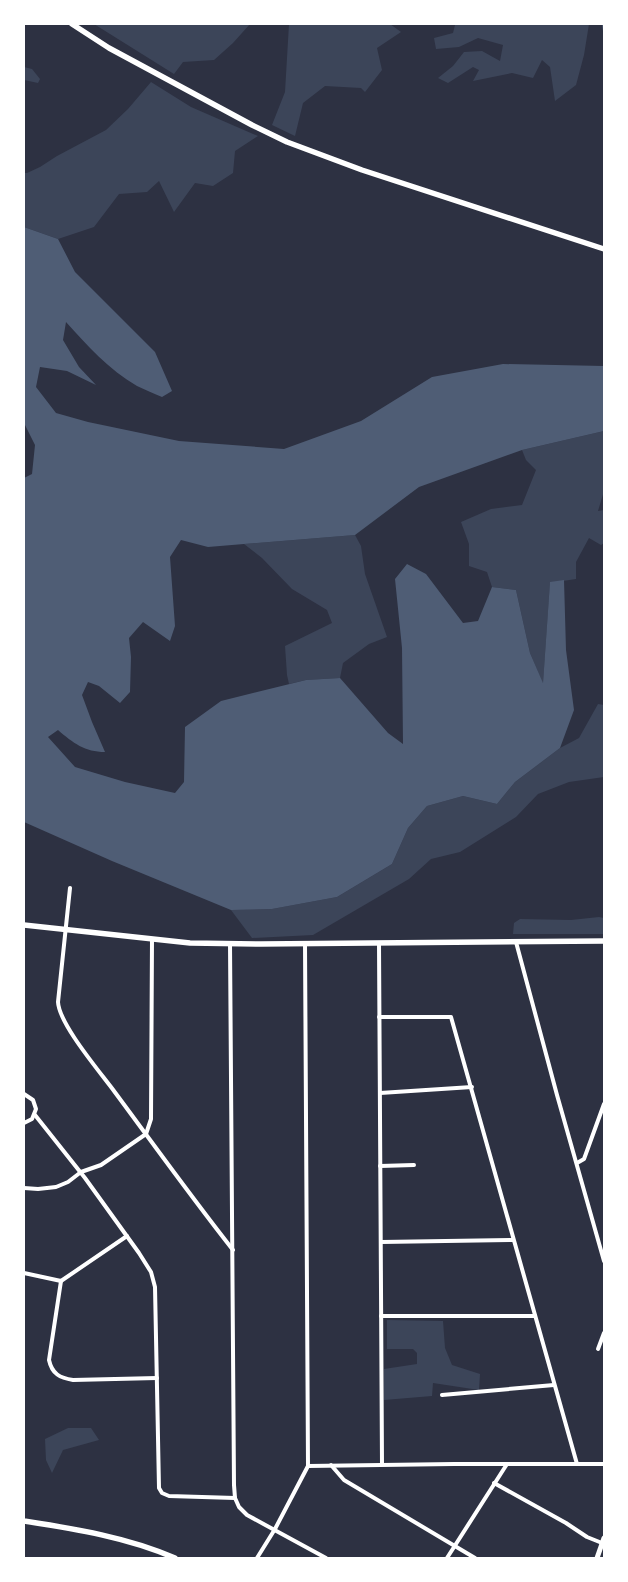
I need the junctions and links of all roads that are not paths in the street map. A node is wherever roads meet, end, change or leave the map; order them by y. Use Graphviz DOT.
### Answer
graph roads {
  1 [pos="72,24"];
  2 [pos="604,249"];
  3 [pos="70,888"];
  4 [pos="24,925"];
  5 [pos="65,930"];
  6 [pos="152,939"];
  7 [pos="604,941"];
  8 [pos="516,942"];
  9 [pos="230,943"];
  10 [pos="379,943"];
  11 [pos="305,944"];
  12 [pos="379,1017"];
  13 [pos="472,1087"];
  14 [pos="380,1093"];
  15 [pos="24,1094"];
  16 [pos="604,1104"];
  17 [pos="35,1115"];
  18 [pos="24,1123"];
  19 [pos="146,1134"];
  20 [pos="577,1163"];
  21 [pos="414,1164"];
  22 [pos="380,1166"];
  23 [pos="81,1172"];
  24 [pos="24,1188"];
  25 [pos="127,1236"];
  26 [pos="513,1240"];
  27 [pos="381,1242"];
  28 [pos="233,1250"];
  29 [pos="604,1261"];
  30 [pos="24,1273"];
  31 [pos="61,1281"];
  32 [pos="381,1316"];
  33 [pos="535,1316"];
  34 [pos="604,1333"];
  35 [pos="598,1349"];
  36 [pos="157,1378"];
  37 [pos="554,1385"];
  38 [pos="442,1395"];
  39 [pos="382,1464"];
  40 [pos="507,1464"];
  41 [pos="577,1464"];
  42 [pos="604,1464"];
  43 [pos="331,1465"];
  44 [pos="308,1466"];
  45 [pos="494,1483"];
  46 [pos="235,1498"];
  47 [pos="24,1521"];
  48 [pos="275,1529"];
  49 [pos="603,1541"];
  50 [pos="454,1546"];
  51 [pos="175,1558"];
  52 [pos="257,1558"];
  53 [pos="326,1558"];
  54 [pos="447,1558"];
  55 [pos="475,1558"];
  56 [pos="597,1558"];
  1 -- 2 [label="main road"];
  3 -- 5 [label="street"];
  4 -- 5 [label="main road"];
  5 -- 6 [label="main road"];
  5 -- 19 [label="street"];
  6 -- 9 [label="main road"];
  6 -- 19 [label="street"];
  7 -- 8 [label="main road"];
  8 -- 10 [label="main road"];
  8 -- 20 [label="street"];
  9 -- 11 [label="main road"];
  9 -- 28 [label="street"];
  10 -- 11 [label="main road"];
  10 -- 12 [label="street"];
  11 -- 44 [label="street"];
  12 -- 13 [label="street"];
  12 -- 14 [label="street"];
  13 -- 14 [label="street"];
  13 -- 26 [label="street"];
  14 -- 22 [label="street"];
  15 -- 17 [label="street"];
  16 -- 20 [label="street"];
  17 -- 18 [label="street"];
  17 -- 23 [label="street"];
  19 -- 23 [label="street"];
  19 -- 28 [label="street"];
  20 -- 29 [label="street"];
  21 -- 22 [label="street"];
  22 -- 27 [label="street"];
  23 -- 24 [label="street"];
  23 -- 25 [label="street"];
  25 -- 31 [label="street"];
  25 -- 36 [label="street"];
  26 -- 27 [label="street"];
  26 -- 33 [label="street"];
  27 -- 32 [label="street"];
  28 -- 46 [label="street"];
  30 -- 31 [label="street"];
  31 -- 36 [label="street"];
  32 -- 33 [label="street"];
  32 -- 39 [label="street"];
  33 -- 37 [label="street"];
  34 -- 35 [label="street"];
  36 -- 46 [label="street"];
  37 -- 38 [label="street"];
  37 -- 41 [label="street"];
  39 -- 40 [label="street"];
  39 -- 43 [label="street"];
  40 -- 41 [label="street"];
  40 -- 45 [label="street"];
  41 -- 42 [label="street"];
  43 -- 44 [label="street"];
  43 -- 50 [label="street"];
  44 -- 48 [label="street"];
  45 -- 49 [label="street"];
  45 -- 50 [label="street"];
  46 -- 48 [label="street"];
  47 -- 51 [label="main road"];
  48 -- 52 [label="street"];
  48 -- 53 [label="street"];
  49 -- 56 [label="street"];
  50 -- 54 [label="street"];
  50 -- 55 [label="street"];
}
